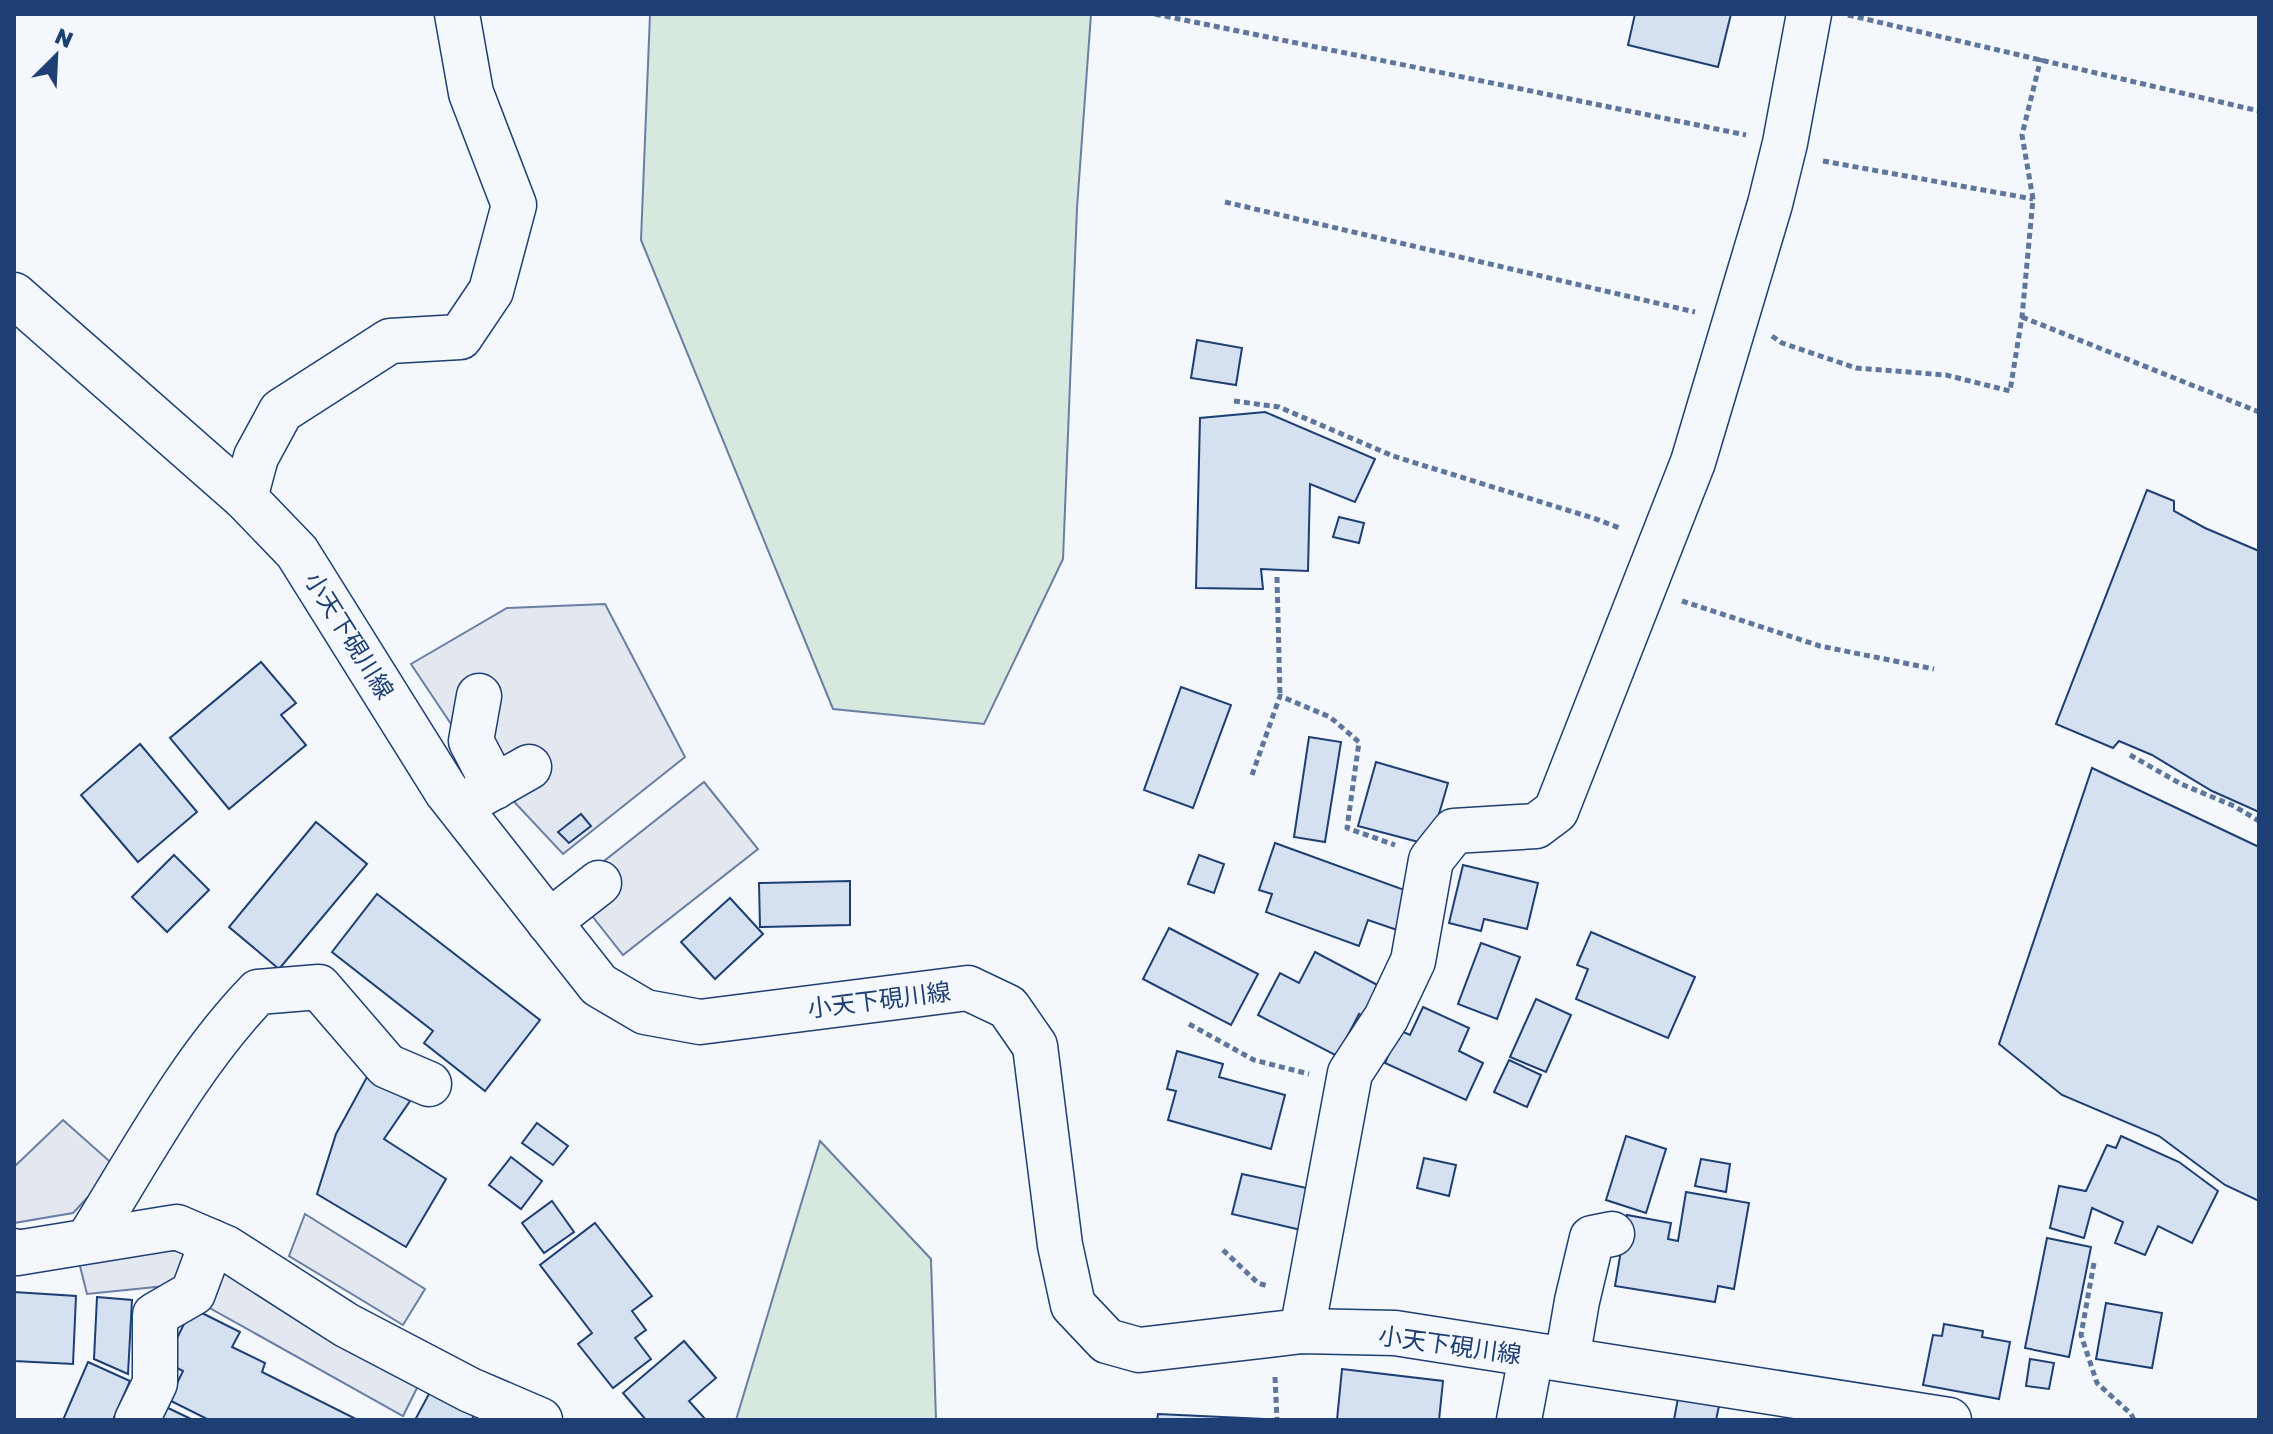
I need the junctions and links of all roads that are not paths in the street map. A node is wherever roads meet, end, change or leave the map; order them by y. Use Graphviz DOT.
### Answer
graph roads {
  1 [pos="457,14"];
  2 [pos="1809,14"];
  3 [pos="14,295"];
  4 [pos="245,498"];
  5 [pos="479,696"];
  6 [pos="494,787"];
  7 [pos="599,883"];
  8 [pos="549,922"];
  9 [pos="429,1084"];
  10 [pos="1612,1234"];
  11 [pos="88,1240"];
  12 [pos="212,1242"];
  13 [pos="14,1251"];
  14 [pos="1305,1313"];
  15 [pos="1549,1358"];
  16 [pos="137,1420"];
  17 [pos="540,1420"];
  18 [pos="1519,1420"];
  19 [pos="1943,1420"];
  1 -- 4 [label="street"];
  2 -- 14 [label="street"];
  3 -- 4 [label="street, 小天下硯川線"];
  4 -- 6 [label="street, 小天下硯川線"];
  5 -- 6 [label="street"];
  6 -- 8 [label="street, 小天下硯川線"];
  7 -- 8 [label="street"];
  8 -- 14 [label="street, 小天下硯川線"];
  9 -- 11 [label="street"];
  10 -- 15 [label="street"];
  11 -- 12 [label="street"];
  11 -- 13 [label="street"];
  12 -- 16 [label="street"];
  12 -- 17 [label="street"];
  14 -- 15 [label="street, 小天下硯川線"];
  15 -- 18 [label="street"];
  15 -- 19 [label="street, 小天下硯川線"];
}
